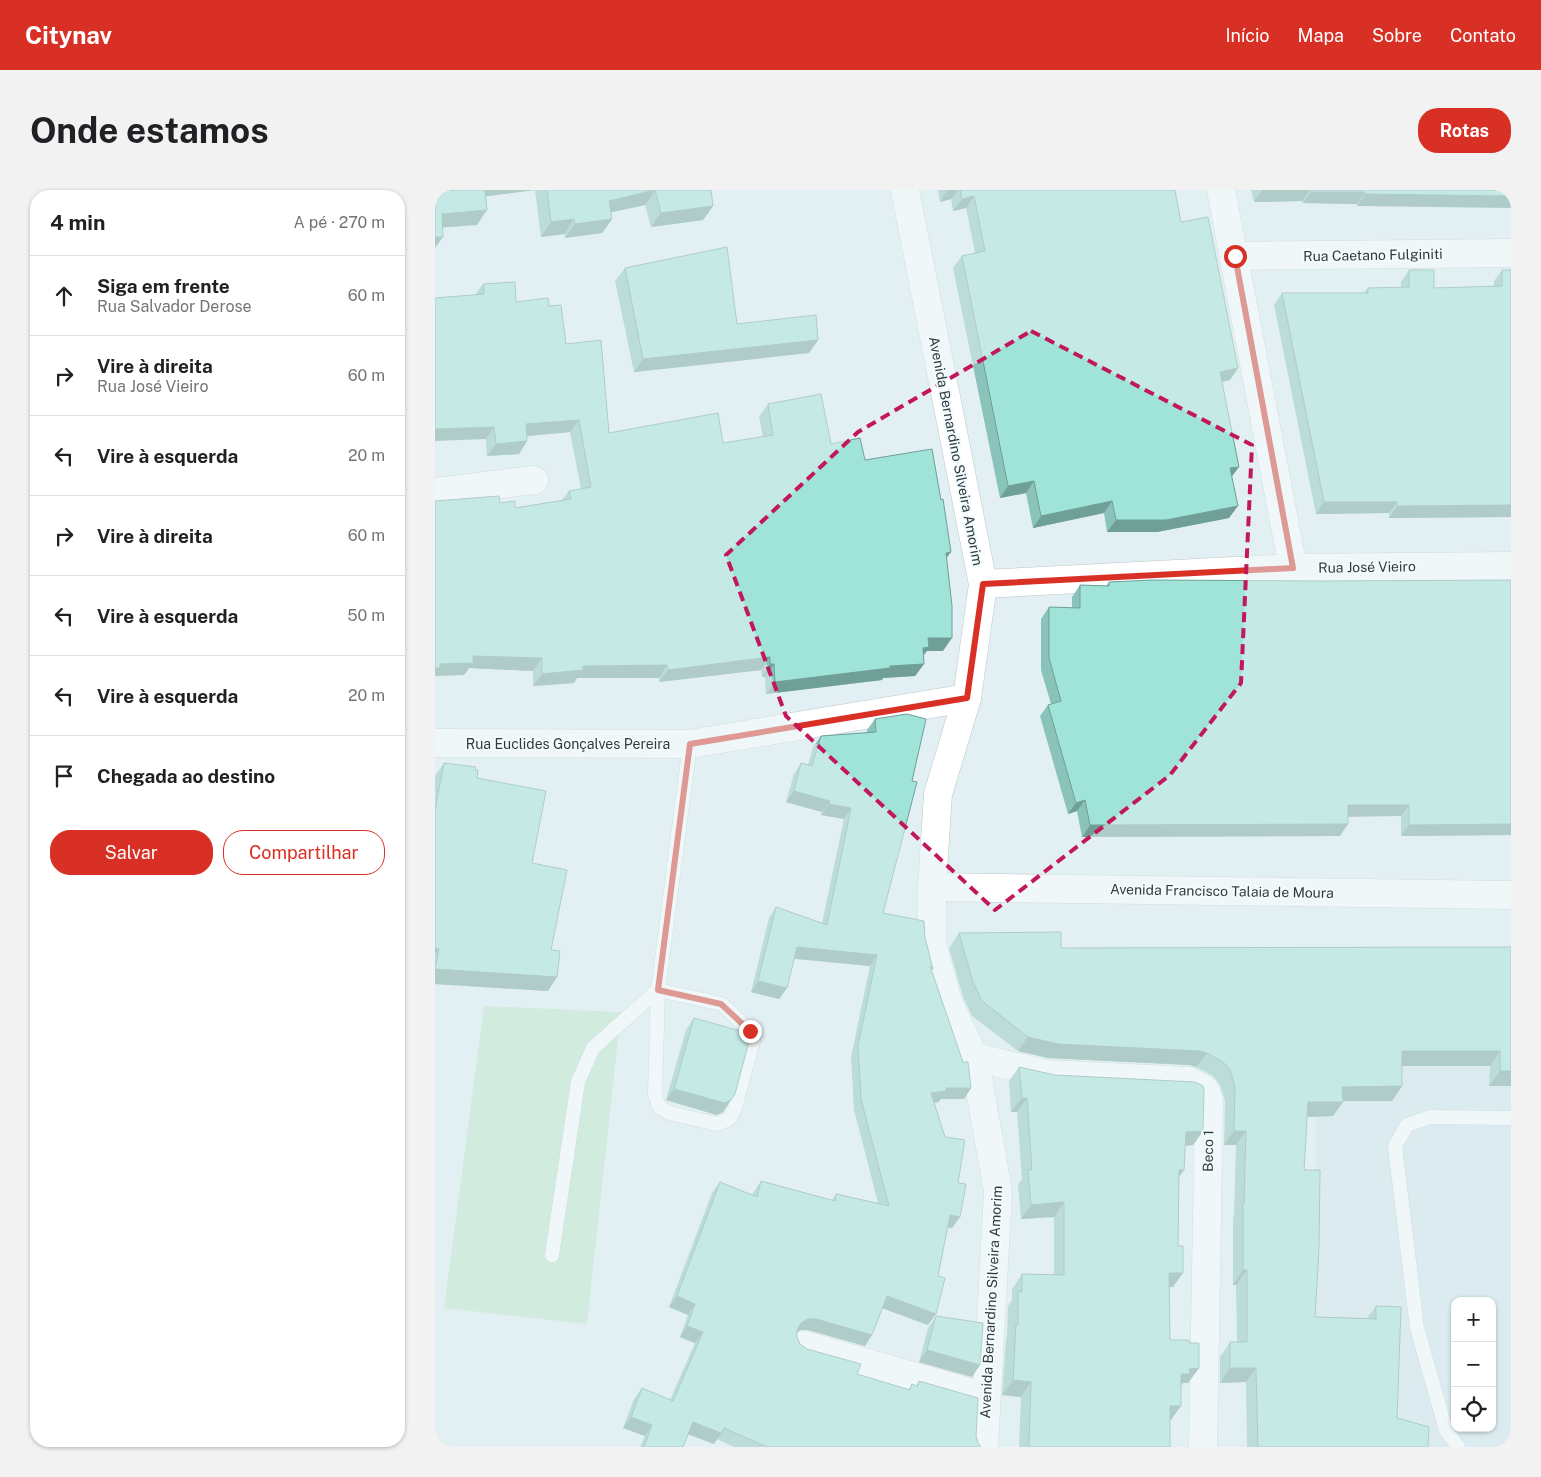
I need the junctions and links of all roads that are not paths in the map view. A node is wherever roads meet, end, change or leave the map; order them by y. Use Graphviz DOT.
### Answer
graph roads {
  1 [pos="905,190"];
  2 [pos="1221,190"];
  3 [pos="1511,253"];
  4 [pos="1235,256"];
  5 [pos="534,480"];
  6 [pos="435,492"];
  7 [pos="1511,566"];
  8 [pos="1293,568"];
  9 [pos="983,584"];
  10 [pos="967,698"];
  11 [pos="435,743"];
  12 [pos="690,744"];
  13 [pos="932,887"];
  14 [pos="1511,894"];
  15 [pos="658,990"];
  16 [pos="974,1057"];
  17 [pos="1511,1118"];
  18 [pos="553,1255"];
  19 [pos="804,1345"];
  20 [pos="986,1397"];
  21 [pos="984,1447"];
  22 [pos="1203,1447"];
  23 [pos="1458,1447"];
  1 -- 9 [label="street, Avenida Bernardino Silveira Amorim"];
  2 -- 4 [label="street"];
  3 -- 4 [label="street, Rua Caetano Fulginiti"];
  4 -- 8 [label="street"];
  5 -- 6 [label="street"];
  7 -- 8 [label="street, Rua José Vieiro"];
  8 -- 9 [label="street, Rua José Vieiro"];
  9 -- 10 [label="street, Avenida Bernardino Silveira Amorim"];
  10 -- 12 [label="street, Rua Euclides Gonçalves Pereira"];
  10 -- 13 [label="street, Avenida Bernardino Silveira Amorim"];
  11 -- 12 [label="street, Rua Euclides Gonçalves Pereira"];
  12 -- 15 [label="lane"];
  13 -- 14 [label="street, Avenida Francisco Talaia de Moura"];
  13 -- 16 [label="street, Avenida Bernardino Silveira Amorim"];
  15 -- 15 [label="lane"];
  15 -- 18 [label="lane"];
  16 -- 20 [label="street, Avenida Bernardino Silveira Amorim"];
  16 -- 22 [label="street, Beco 1"];
  17 -- 23 [label="lane"];
  19 -- 20 [label="street"];
  20 -- 21 [label="street, Avenida Bernardino Silveira Amorim"];
}
